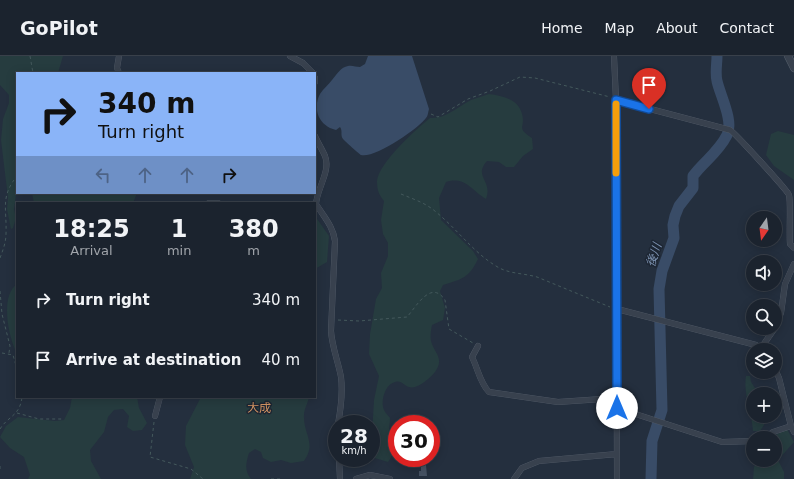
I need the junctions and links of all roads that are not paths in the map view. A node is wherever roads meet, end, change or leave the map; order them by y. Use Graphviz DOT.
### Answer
graph roads {
  1 [pos="119,56"];
  2 [pos="290,56"];
  3 [pos="614,56"];
  4 [pos="788,56"];
  5 [pos="794,68"];
  6 [pos="119,72"];
  7 [pos="312,72"];
  8 [pos="616,100"];
  9 [pos="316,138"];
  10 [pos="316,202"];
  11 [pos="316,206"];
  12 [pos="794,248"];
  13 [pos="794,264"];
  14 [pos="782,308"];
  15 [pos="617,309"];
  16 [pos="746,345"];
  17 [pos="478,346"];
  18 [pos="779,379"];
  19 [pos="160,398"];
  20 [pos="617,398"];
  21 [pos="617,408"];
  22 [pos="339,415"];
  23 [pos="155,416"];
  24 [pos="791,426"];
  25 [pos="776,431"];
  26 [pos="794,432"];
  27 [pos="746,441"];
  28 [pos="617,454"];
  29 [pos="339,467"];
  30 [pos="340,479"];
  31 [pos="356,479"];
  32 [pos="390,479"];
  33 [pos="514,479"];
  34 [pos="617,479"];
  1 -- 6 [label="street"];
  2 -- 7 [label="street"];
  3 -- 8 [label="street"];
  4 -- 5 [label="street"];
  8 -- 12 [label="street"];
  8 -- 15 [label="street"];
  9 -- 10 [label="street"];
  11 -- 22 [label="street"];
  13 -- 14 [label="street"];
  15 -- 16 [label="street"];
  15 -- 20 [label="street"];
  17 -- 20 [label="street"];
  18 -- 24 [label="street"];
  19 -- 23 [label="street"];
  20 -- 21 [label="street"];
  21 -- 27 [label="street"];
  21 -- 28 [label="street"];
  24 -- 25 [label="street"];
  24 -- 26 [label="street"];
  28 -- 33 [label="street"];
  28 -- 34 [label="street"];
  29 -- 30 [label="street"];
  31 -- 32 [label="street"];
}
